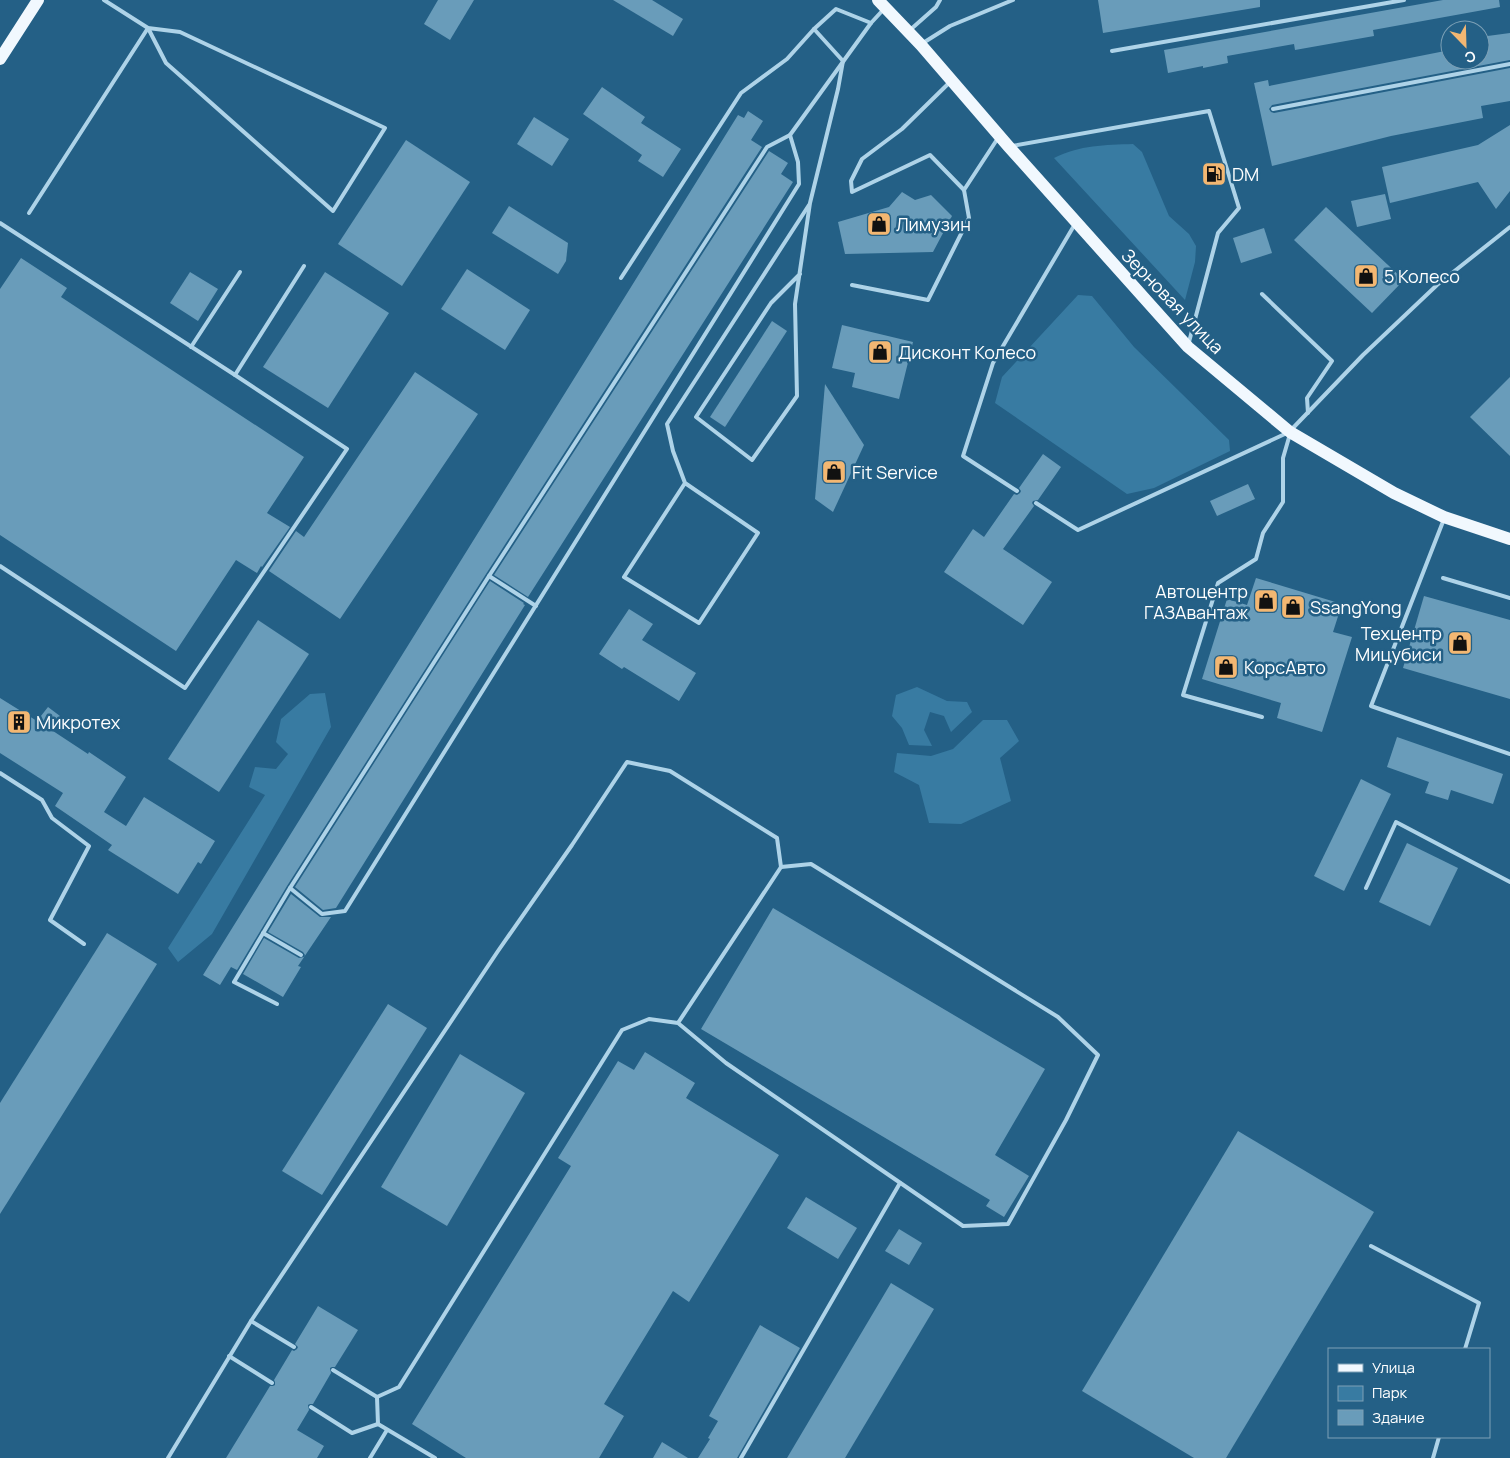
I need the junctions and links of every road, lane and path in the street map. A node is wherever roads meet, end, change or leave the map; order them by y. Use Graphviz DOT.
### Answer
graph roads {
  1 [pos="38,0"];
  2 [pos="104,0"];
  3 [pos="940,0"];
  4 [pos="1013,0"];
  5 [pos="1404,0"];
  6 [pos="881,4"];
  7 [pos="871,23"];
  8 [pos="148,28"];
  9 [pos="814,29"];
  10 [pos="908,32"];
  11 [pos="921,45"];
  12 [pos="1112,51"];
  13 [pos="0,59"];
  14 [pos="843,61"];
  15 [pos="1510,64"];
  16 [pos="952,80"];
  17 [pos="1273,109"];
  18 [pos="790,135"];
  19 [pos="1000,136"];
  20 [pos="1009,147"];
  21 [pos="964,190"];
  22 [pos="810,203"];
  23 [pos="29,213"];
  24 [pos="1076,222"];
  25 [pos="0,223"];
  26 [pos="1510,227"];
  27 [pos="304,266"];
  28 [pos="240,272"];
  29 [pos="800,274"];
  30 [pos="621,278"];
  31 [pos="852,285"];
  32 [pos="1262,294"];
  33 [pos="1188,346"];
  34 [pos="192,347"];
  35 [pos="235,375"];
  36 [pos="1308,413"];
  37 [pos="1290,432"];
  38 [pos="685,483"];
  39 [pos="1017,491"];
  40 [pos="1036,503"];
  41 [pos="1444,517"];
  42 [pos="1510,538"];
  43 [pos="0,566"];
  44 [pos="489,576"];
  45 [pos="1443,578"];
  46 [pos="1510,598"];
  47 [pos="536,606"];
  48 [pos="1262,717"];
  49 [pos="1510,754"];
  50 [pos="0,773"];
  51 [pos="781,867"];
  52 [pos="1510,882"];
  53 [pos="290,888"];
  54 [pos="1366,888"];
  55 [pos="263,933"];
  56 [pos="84,944"];
  57 [pos="301,955"];
  58 [pos="277,1004"];
  59 [pos="678,1023"];
  60 [pos="900,1183"];
  61 [pos="1371,1246"];
  62 [pos="251,1321"];
  63 [pos="294,1346"];
  64 [pos="1465,1348"];
  65 [pos="229,1356"];
  66 [pos="333,1370"];
  67 [pos="272,1383"];
  68 [pos="377,1397"];
  69 [pos="311,1407"];
  70 [pos="378,1424"];
  71 [pos="388,1430"];
  72 [pos="1439,1438"];
  73 [pos="168,1458"];
  74 [pos="370,1458"];
  75 [pos="435,1458"];
  76 [pos="741,1458"];
  77 [pos="1433,1458"];
  1 -- 13 [label="main road"];
  2 -- 8 [label="lane"];
  3 -- 10 [label="lane"];
  4 -- 11 [label="lane"];
  5 -- 12 [label="lane"];
  6 -- 7 [label="lane"];
  6 -- 10 [label="main road, Зерновая улица"];
  7 -- 9 [label="lane"];
  7 -- 14 [label="lane"];
  8 -- 8 [label="lane"];
  8 -- 23 [label="lane"];
  9 -- 14 [label="lane"];
  9 -- 30 [label="lane"];
  10 -- 11 [label="main road, Зерновая улица"];
  11 -- 16 [label="main road, Зерновая улица"];
  14 -- 18 [label="lane"];
  14 -- 22 [label="lane"];
  15 -- 17 [label="lane"];
  16 -- 19 [label="main road, Зерновая улица"];
  16 -- 21 [label="lane"];
  18 -- 44 [label="lane"];
  18 -- 47 [label="lane"];
  19 -- 20 [label="main road, Зерновая улица"];
  19 -- 21 [label="lane"];
  20 -- 24 [label="main road, Зерновая улица"];
  20 -- 33 [label="lane"];
  21 -- 31 [label="lane"];
  22 -- 29 [label="lane"];
  22 -- 38 [label="lane"];
  24 -- 33 [label="main road, Зерновая улица"];
  24 -- 39 [label="lane"];
  25 -- 34 [label="lane"];
  26 -- 36 [label="lane"];
  27 -- 35 [label="lane"];
  28 -- 34 [label="lane"];
  29 -- 29 [label="lane"];
  32 -- 36 [label="lane"];
  33 -- 37 [label="main road, Зерновая улица"];
  34 -- 35 [label="lane"];
  35 -- 43 [label="lane"];
  36 -- 37 [label="lane"];
  37 -- 40 [label="lane"];
  37 -- 41 [label="main road, Зерновая улица"];
  37 -- 48 [label="lane"];
  38 -- 38 [label="lane"];
  41 -- 42 [label="main road, Зерновая улица"];
  41 -- 49 [label="lane"];
  44 -- 47 [label="lane"];
  44 -- 53 [label="lane"];
  45 -- 46 [label="lane"];
  47 -- 53 [label="lane"];
  50 -- 56 [label="lane"];
  51 -- 59 [label="lane"];
  51 -- 60 [label="lane"];
  51 -- 62 [label="lane"];
  52 -- 54 [label="lane"];
  53 -- 55 [label="lane"];
  55 -- 57 [label="lane"];
  55 -- 58 [label="lane"];
  59 -- 60 [label="lane"];
  59 -- 68 [label="lane"];
  60 -- 76 [label="lane"];
  61 -- 64 [label="lane"];
  62 -- 63 [label="lane"];
  62 -- 65 [label="lane"];
  65 -- 67 [label="lane"];
  65 -- 73 [label="lane"];
  66 -- 68 [label="lane"];
  68 -- 70 [label="lane"];
  69 -- 70 [label="lane"];
  70 -- 71 [label="lane"];
  71 -- 74 [label="lane"];
  71 -- 75 [label="lane"];
  72 -- 77 [label="lane"];
}
